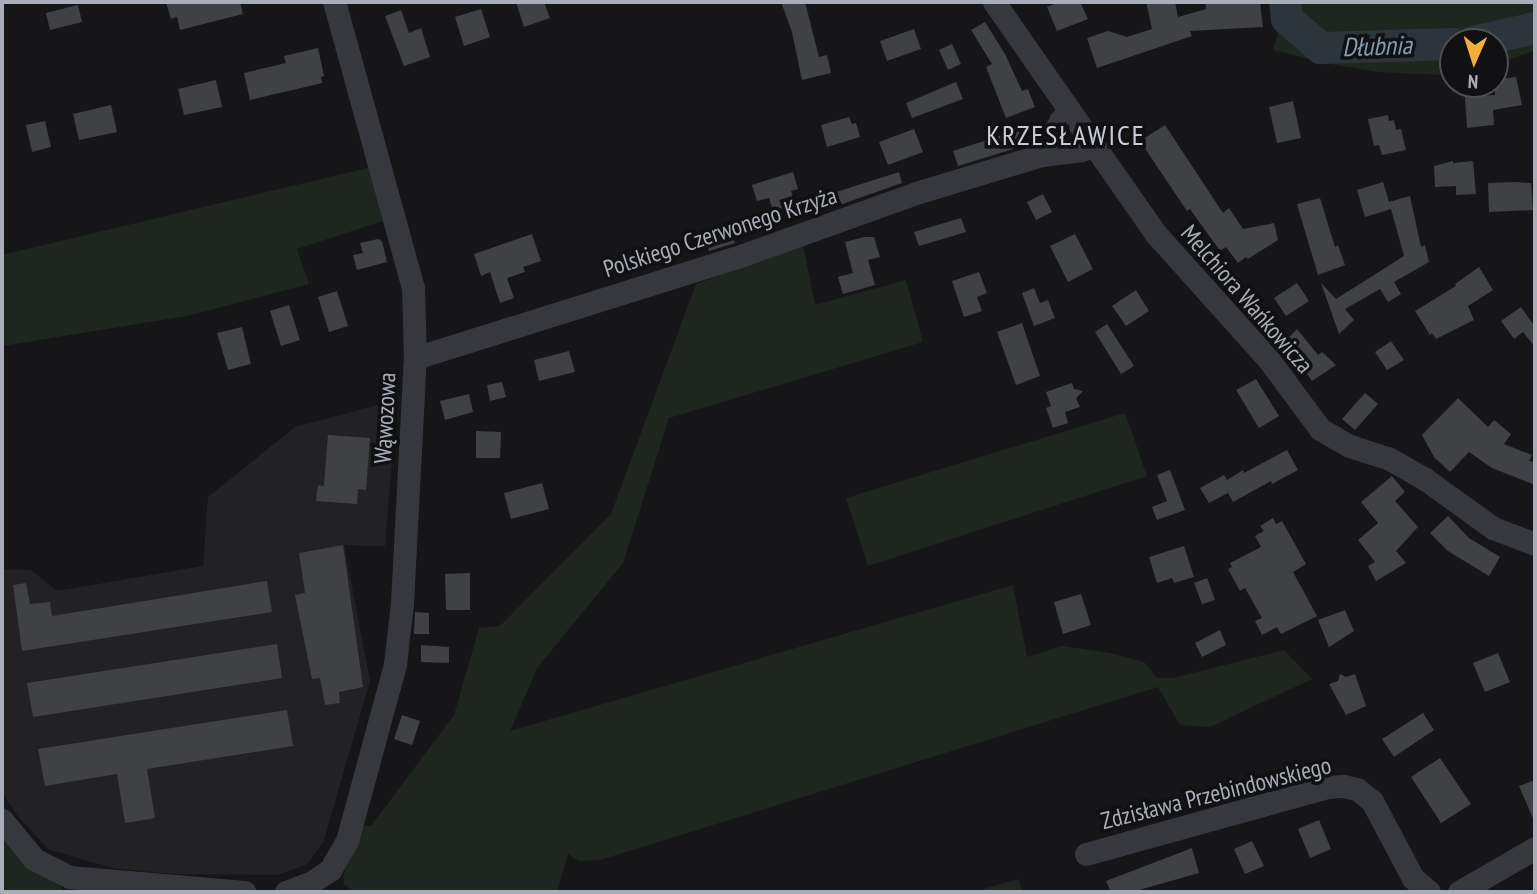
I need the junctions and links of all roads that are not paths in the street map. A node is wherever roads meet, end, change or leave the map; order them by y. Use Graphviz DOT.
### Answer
graph roads {
  1 [pos="334,2"];
  2 [pos="994,2"];
  3 [pos="1069,112"];
  4 [pos="1093,145"];
  5 [pos="1042,155"];
  6 [pos="415,358"];
  7 [pos="1535,544"];
  8 [pos="2,820"];
  9 [pos="1535,848"];
  10 [pos="1086,854"];
  11 [pos="244,892"];
  12 [pos="286,892"];
  13 [pos="1429,892"];
  14 [pos="1459,892"];
  1 -- 6 [label="street, Wąwozowa"];
  2 -- 3 [label="street, Melchiora Wańkowicza"];
  3 -- 4 [label="street, Melchiora Wańkowicza"];
  3 -- 5 [label="street"];
  4 -- 5 [label="street, Polskiego Czerwonego Krzyża"];
  4 -- 7 [label="street, Melchiora Wańkowicza"];
  5 -- 6 [label="street, Polskiego Czerwonego Krzyża"];
  6 -- 12 [label="street, Wąwozowa"];
  8 -- 11 [label="street"];
  9 -- 14 [label="street"];
  10 -- 13 [label="street, Zdzisława Przebindowskiego"];
}
